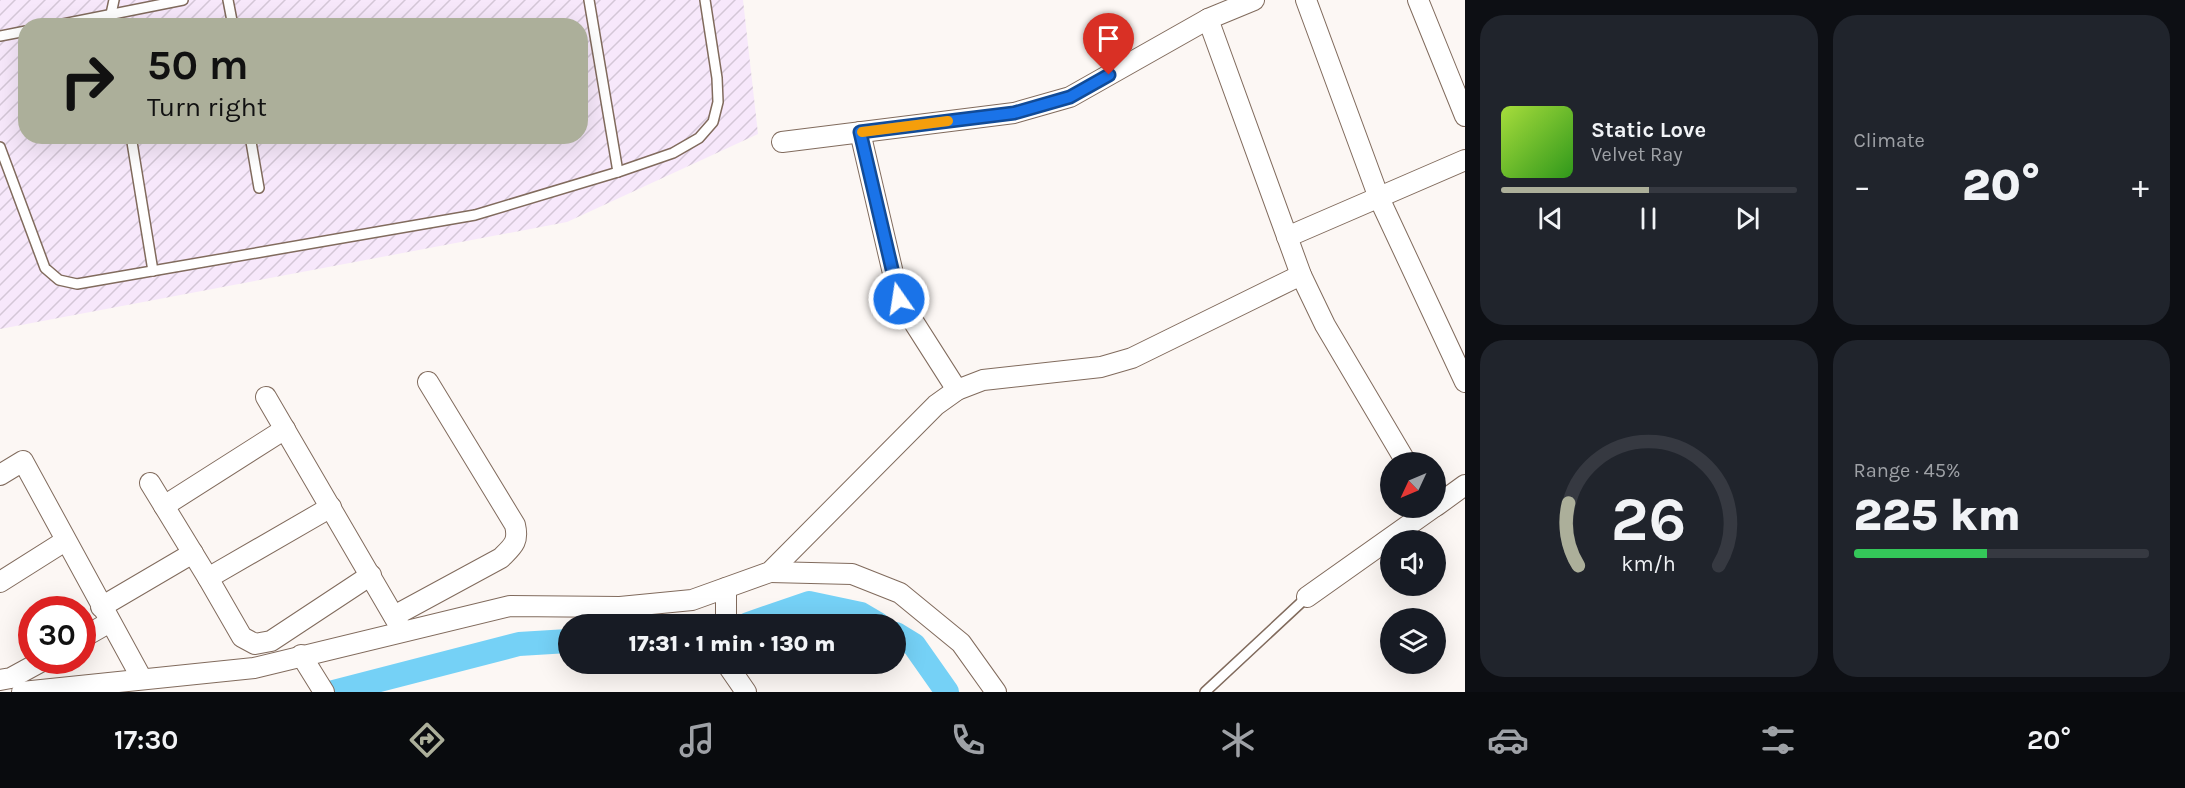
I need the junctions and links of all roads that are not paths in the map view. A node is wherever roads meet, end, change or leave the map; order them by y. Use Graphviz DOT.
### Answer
graph roads {
  1 [pos="114,0"];
  2 [pos="183,0"];
  3 [pos="228,0"];
  4 [pos="588,0"];
  5 [pos="705,0"];
  6 [pos="1254,0"];
  7 [pos="1306,0"];
  8 [pos="1418,0"];
  9 [pos="111,14"];
  10 [pos="92,18"];
  11 [pos="112,18"];
  12 [pos="231,18"];
  13 [pos="1208,19"];
  14 [pos="18,33"];
  15 [pos="0,36"];
  16 [pos="1465,116"];
  17 [pos="860,132"];
  18 [pos="782,142"];
  19 [pos="133,144"];
  20 [pos="251,144"];
  21 [pos="0,147"];
  22 [pos="1465,160"];
  23 [pos="618,172"];
  24 [pos="259,188"];
  25 [pos="1379,198"];
  26 [pos="1287,237"];
  27 [pos="153,271"];
  28 [pos="1301,275"];
  29 [pos="1464,376"];
  30 [pos="428,382"];
  31 [pos="957,390"];
  32 [pos="266,397"];
  33 [pos="285,429"];
  34 [pos="1400,452"];
  35 [pos="0,475"];
  36 [pos="150,483"];
  37 [pos="1463,492"];
  38 [pos="1446,501"];
  39 [pos="164,507"];
  40 [pos="331,507"];
  41 [pos="1418,518"];
  42 [pos="65,541"];
  43 [pos="193,553"];
  44 [pos="770,572"];
  45 [pos="371,575"];
  46 [pos="208,578"];
  47 [pos="0,582"];
  48 [pos="726,588"];
  49 [pos="1307,597"];
  50 [pos="726,614"];
  51 [pos="106,615"];
  52 [pos="399,624"];
  53 [pos="96,625"];
  54 [pos="302,656"];
  55 [pos="18,674"];
  56 [pos="734,674"];
  57 [pos="142,679"];
  58 [pos="0,680"];
  59 [pos="22,692"];
  60 [pos="324,692"];
  61 [pos="746,692"];
  62 [pos="996,692"];
  63 [pos="1205,692"];
  1 -- 9 [label="lane"];
  2 -- 9 [label="lane"];
  3 -- 12 [label="lane"];
  4 -- 23 [label="lane"];
  5 -- 23 [label="lane"];
  6 -- 13 [label="street"];
  7 -- 25 [label="street"];
  8 -- 16 [label="street"];
  9 -- 10 [label="lane"];
  9 -- 11 [label="lane"];
  13 -- 17 [label="street"];
  13 -- 26 [label="street"];
  14 -- 15 [label="lane"];
  17 -- 18 [label="street"];
  17 -- 31 [label="street"];
  19 -- 27 [label="lane"];
  20 -- 24 [label="lane"];
  21 -- 27 [label="lane"];
  22 -- 25 [label="street"];
  23 -- 27 [label="lane"];
  25 -- 26 [label="street"];
  25 -- 29 [label="street"];
  26 -- 28 [label="street"];
  28 -- 31 [label="street"];
  28 -- 34 [label="street"];
  30 -- 52 [label="street"];
  31 -- 44 [label="street"];
  32 -- 33 [label="street"];
  33 -- 39 [label="street"];
  33 -- 40 [label="street"];
  35 -- 42 [label="street"];
  36 -- 39 [label="street"];
  37 -- 38 [label="street"];
  39 -- 43 [label="street"];
  40 -- 45 [label="street"];
  40 -- 46 [label="street"];
  41 -- 49 [label="street"];
  42 -- 47 [label="street"];
  42 -- 51 [label="street"];
  43 -- 46 [label="street"];
  43 -- 51 [label="street"];
  44 -- 48 [label="street"];
  44 -- 62 [label="street"];
  45 -- 46 [label="street"];
  45 -- 52 [label="street"];
  48 -- 50 [label="street"];
  48 -- 52 [label="street"];
  49 -- 63 [label="lane"];
  51 -- 53 [label="street"];
  51 -- 57 [label="street"];
  52 -- 54 [label="street"];
  54 -- 57 [label="street"];
  54 -- 60 [label="street"];
  55 -- 58 [label="street"];
  56 -- 61 [label="street"];
  57 -- 59 [label="street"];
}
